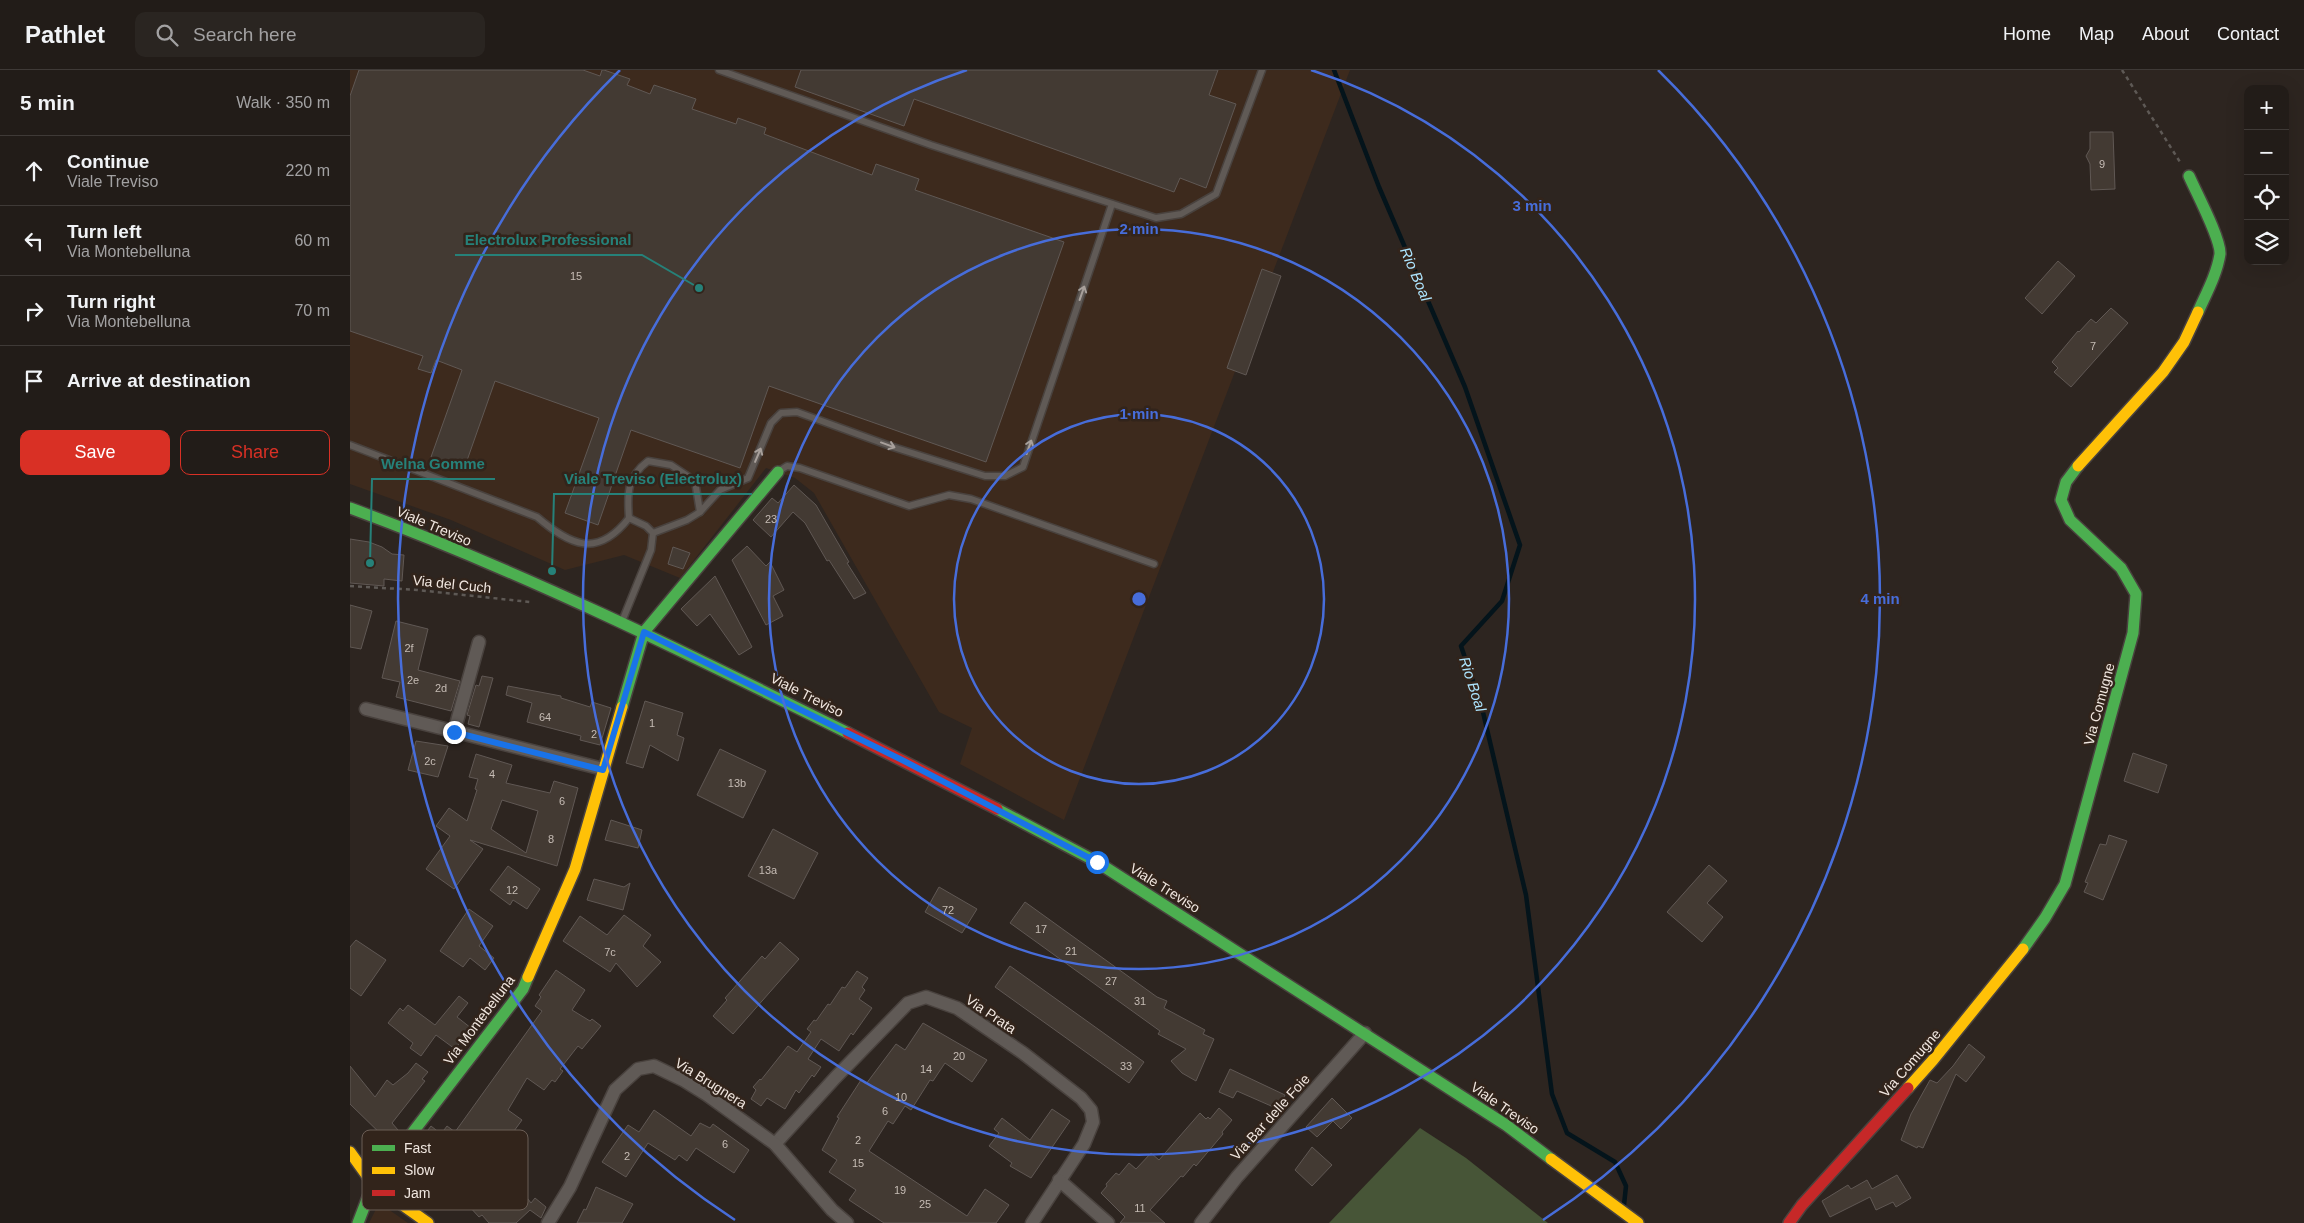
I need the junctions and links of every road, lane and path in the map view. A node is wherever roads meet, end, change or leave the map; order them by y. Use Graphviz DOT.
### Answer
graph roads {
  1 [pos="719,70"];
  2 [pos="1262,70"];
  3 [pos="2122,70"];
  4 [pos="2189,176"];
  5 [pos="1112,204"];
  6 [pos="350,445"];
  7 [pos="778,472"];
  8 [pos="352,511"];
  9 [pos="700,512"];
  10 [pos="629,518"];
  11 [pos="653,533"];
  12 [pos="1154,564"];
  13 [pos="350,586"];
  14 [pos="546,589"];
  15 [pos="621,622"];
  16 [pos="644,632"];
  17 [pos="479,642"];
  18 [pos="366,710"];
  19 [pos="454,732"];
  20 [pos="603,770"];
  21 [pos="1365,1033"];
  22 [pos="415,1130"];
  23 [pos="775,1144"];
  24 [pos="350,1152"];
  25 [pos="362,1169"];
  26 [pos="1059,1180"];
  27 [pos="363,1210"];
  28 [pos="410,1210"];
  29 [pos="358,1223"];
  30 [pos="428,1223"];
  31 [pos="548,1223"];
  32 [pos="847,1223"];
  33 [pos="1032,1223"];
  34 [pos="1108,1223"];
  35 [pos="1201,1223"];
  36 [pos="1638,1223"];
  37 [pos="1790,1223"];
  1 -- 5 [label="lane"];
  2 -- 5 [label="lane"];
  3 -- 4 [label="path"];
  4 -- 37 [label="street, Via Comugne"];
  9 -- 5 [label="lane, one-way"];
  6 -- 10 [label="lane"];
  7 -- 12 [label="lane"];
  7 -- 16 [label="street"];
  8 -- 14 [label="street, Viale Treviso"];
  9 -- 10 [label="lane"];
  9 -- 11 [label="lane"];
  10 -- 11 [label="lane"];
  11 -- 15 [label="lane"];
  13 -- 14 [label="path, Via del Cuch"];
  14 -- 15 [label="street, Viale Treviso"];
  15 -- 16 [label="street, Viale Treviso"];
  16 -- 20 [label="street, Via Montebelluna"];
  16 -- 21 [label="street, Viale Treviso"];
  17 -- 19 [label="street"];
  18 -- 19 [label="street"];
  19 -- 20 [label="street"];
  20 -- 22 [label="street, Via Montebelluna"];
  21 -- 35 [label="street, Via Bar delle Foie"];
  21 -- 36 [label="street, Viale Treviso"];
  23 -- 26 [label="street, Via Prata"];
  23 -- 31 [label="street, Via Brugnera"];
  23 -- 32 [label="street, Via Brugnera"];
  24 -- 25 [label="street"];
  26 -- 33 [label="street"];
  26 -- 34 [label="street"];
  27 -- 29 [label="street, Via Montebelluna"];
  28 -- 30 [label="street"];
}
